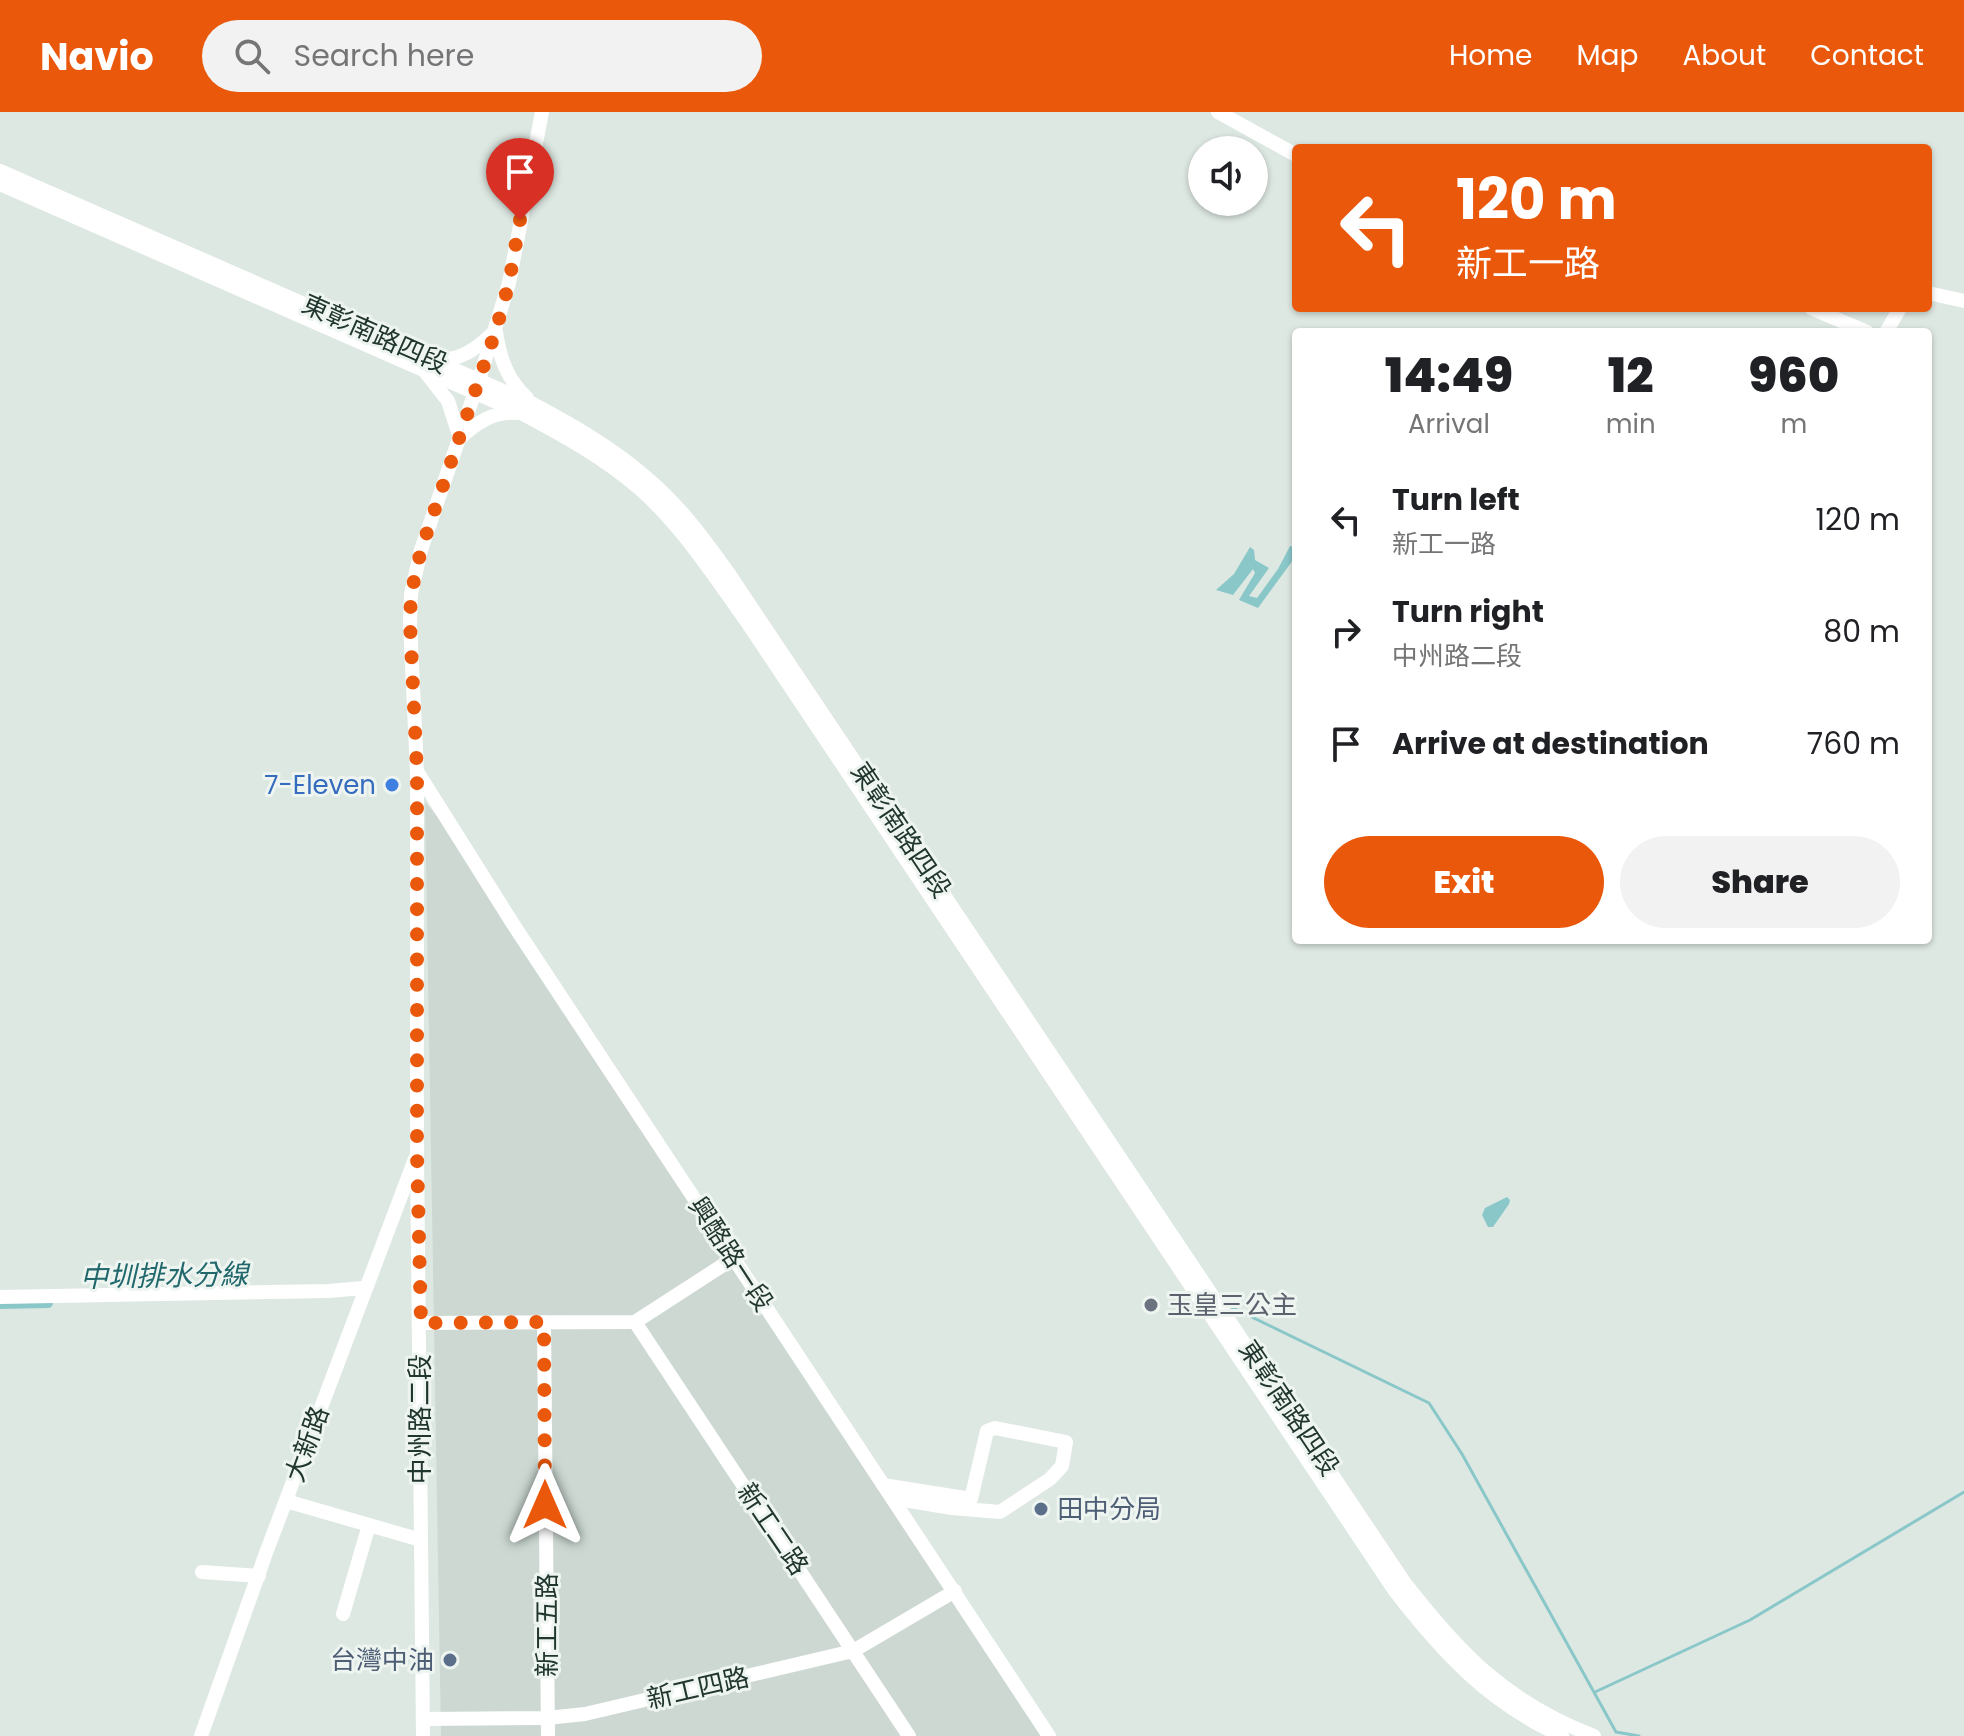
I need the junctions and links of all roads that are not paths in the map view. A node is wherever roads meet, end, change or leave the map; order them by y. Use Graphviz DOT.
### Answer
graph roads {
  1 [pos="542,112"];
  2 [pos="1218,112"];
  3 [pos="1292,153"];
  4 [pos="0,171"];
  5 [pos="0,184"];
  6 [pos="1932,294"];
  7 [pos="1964,301"];
  8 [pos="1820,312"];
  9 [pos="1858,328"];
  10 [pos="496,330"];
  11 [pos="426,363"];
  12 [pos="477,386"];
  13 [pos="527,408"];
  14 [pos="460,438"];
  15 [pos="417,771"];
  16 [pos="417,1153"];
  17 [pos="734,1258"];
  18 [pos="364,1288"];
  19 [pos="0,1297"];
  20 [pos="544,1322"];
  21 [pos="635,1322"];
  22 [pos="421,1323"];
  23 [pos="883,1485"];
  24 [pos="892,1498"];
  25 [pos="286,1501"];
  26 [pos="369,1525"];
  27 [pos="421,1540"];
  28 [pos="202,1572"];
  29 [pos="259,1576"];
  30 [pos="955,1591"];
  31 [pos="343,1614"];
  32 [pos="853,1651"];
  33 [pos="547,1718"];
  34 [pos="423,1719"];
  35 [pos="201,1736"];
  36 [pos="423,1736"];
  37 [pos="548,1736"];
  38 [pos="909,1736"];
  39 [pos="1049,1736"];
  40 [pos="1562,1736"];
  41 [pos="1594,1736"];
  1 -- 10 [label="street, 中州路二段"];
  2 -- 3 [label="street"];
  4 -- 11 [label="street, 東彰南路四段"];
  5 -- 11 [label="street, 東彰南路四段"];
  6 -- 7 [label="street"];
  8 -- 9 [label="street"];
  10 -- 11 [label="street"];
  10 -- 12 [label="street, 中州路二段"];
  10 -- 13 [label="street"];
  11 -- 12 [label="street, 東彰南路四段"];
  11 -- 14 [label="street"];
  12 -- 13 [label="street, 東彰南路四段"];
  12 -- 14 [label="street, 中州路二段"];
  13 -- 14 [label="street"];
  13 -- 40 [label="street, 東彰南路四段"];
  13 -- 41 [label="street, 東彰南路四段"];
  14 -- 15 [label="street, 中州路二段"];
  15 -- 16 [label="street, 中州路二段"];
  15 -- 17 [label="street, 興酪路一段"];
  16 -- 18 [label="street, 大新路"];
  16 -- 22 [label="street, 中州路二段"];
  17 -- 21 [label="street"];
  17 -- 23 [label="street, 興酪路一段"];
  18 -- 19 [label="street"];
  18 -- 25 [label="street, 大新路"];
  20 -- 21 [label="street"];
  20 -- 22 [label="street"];
  20 -- 33 [label="street, 新工五路"];
  21 -- 32 [label="street, 新工二路"];
  22 -- 27 [label="street, 中州路二段"];
  23 -- 24 [label="street, 興酪路一段"];
  23 -- 24 [label="street"];
  24 -- 30 [label="street, 興酪路一段"];
  25 -- 26 [label="street"];
  25 -- 29 [label="street, 大新路"];
  26 -- 27 [label="street"];
  26 -- 31 [label="street"];
  27 -- 34 [label="street, 中州路二段"];
  28 -- 29 [label="street"];
  29 -- 35 [label="street, 大新路"];
  30 -- 32 [label="street, 新工四路"];
  30 -- 39 [label="street, 興酪路一段"];
  32 -- 33 [label="street, 新工四路"];
  32 -- 38 [label="street, 新工二路"];
  33 -- 34 [label="street, 新工四路"];
  33 -- 37 [label="street, 新工五路"];
  34 -- 36 [label="street, 中州路二段"];
}
